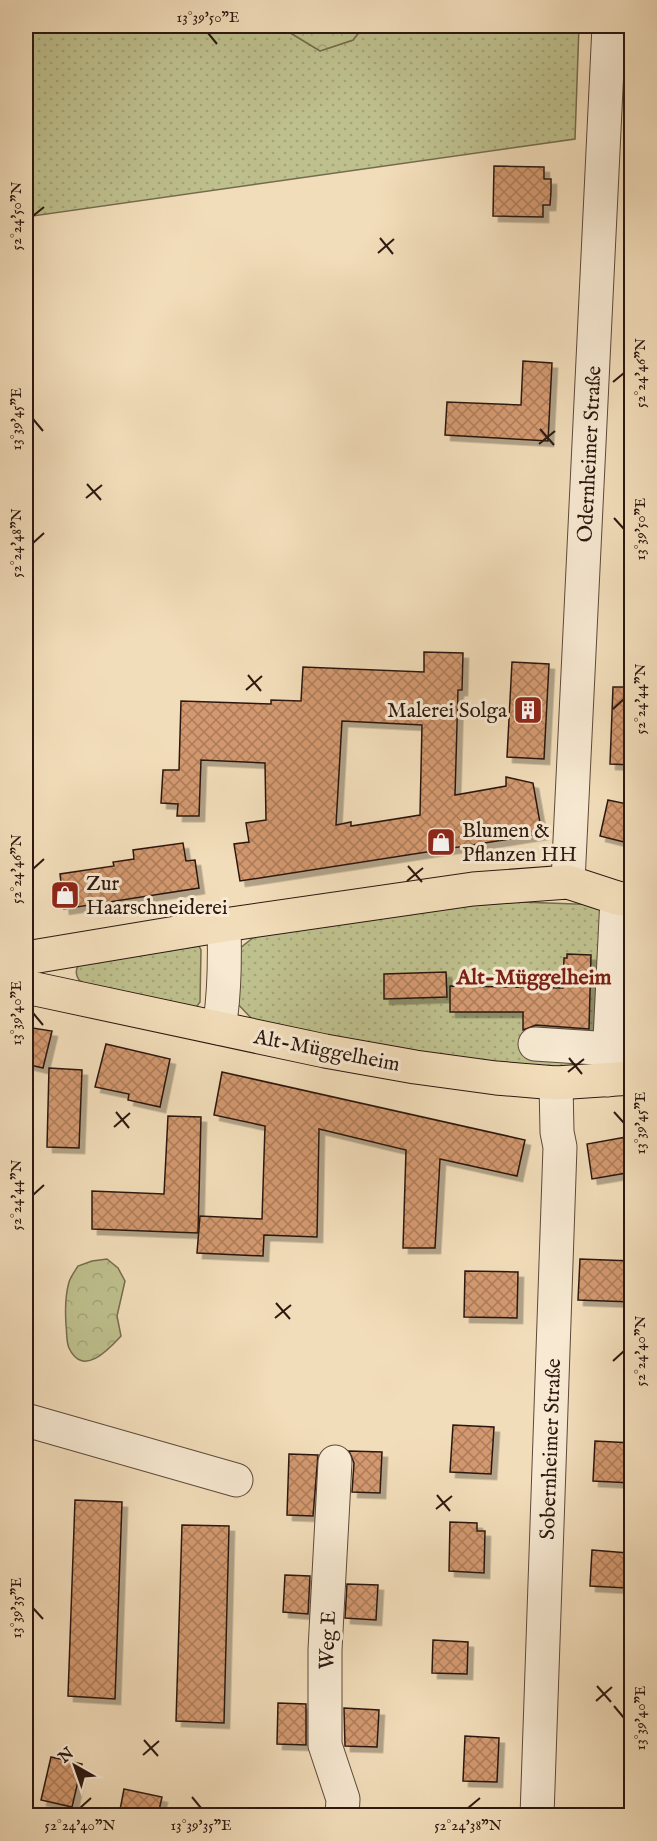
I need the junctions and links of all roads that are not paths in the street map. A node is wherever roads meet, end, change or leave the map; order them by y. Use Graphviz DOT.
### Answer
graph roads {
  1 [pos="609,26"];
  2 [pos="619,113"];
  3 [pos="568,882"];
  4 [pos="625,899"];
  5 [pos="225,925"];
  6 [pos="26,958"];
  7 [pos="26,987"];
  8 [pos="219,1028"];
  9 [pos="535,1044"];
  10 [pos="617,1069"];
  11 [pos="556,1083"];
  12 [pos="26,1420"];
  13 [pos="335,1462"];
  14 [pos="236,1480"];
  15 [pos="342,1815"];
  16 [pos="537,1815"];
  1 -- 2 [label="street, Odernheimer Straße"];
  2 -- 3 [label="street, Odernheimer Straße"];
  3 -- 4 [label="main road"];
  3 -- 5 [label="main road"];
  4 -- 10 [label="street"];
  5 -- 6 [label="main road"];
  5 -- 8 [label="street"];
  7 -- 8 [label="main road, Alt-Müggelheim"];
  8 -- 11 [label="main road, Alt-Müggelheim"];
  9 -- 10 [label="street"];
  10 -- 11 [label="main road, Alt-Müggelheim"];
  11 -- 16 [label="street, Sobernheimer Straße"];
  12 -- 14 [label="street"];
  13 -- 15 [label="street, Weg E"];
}
